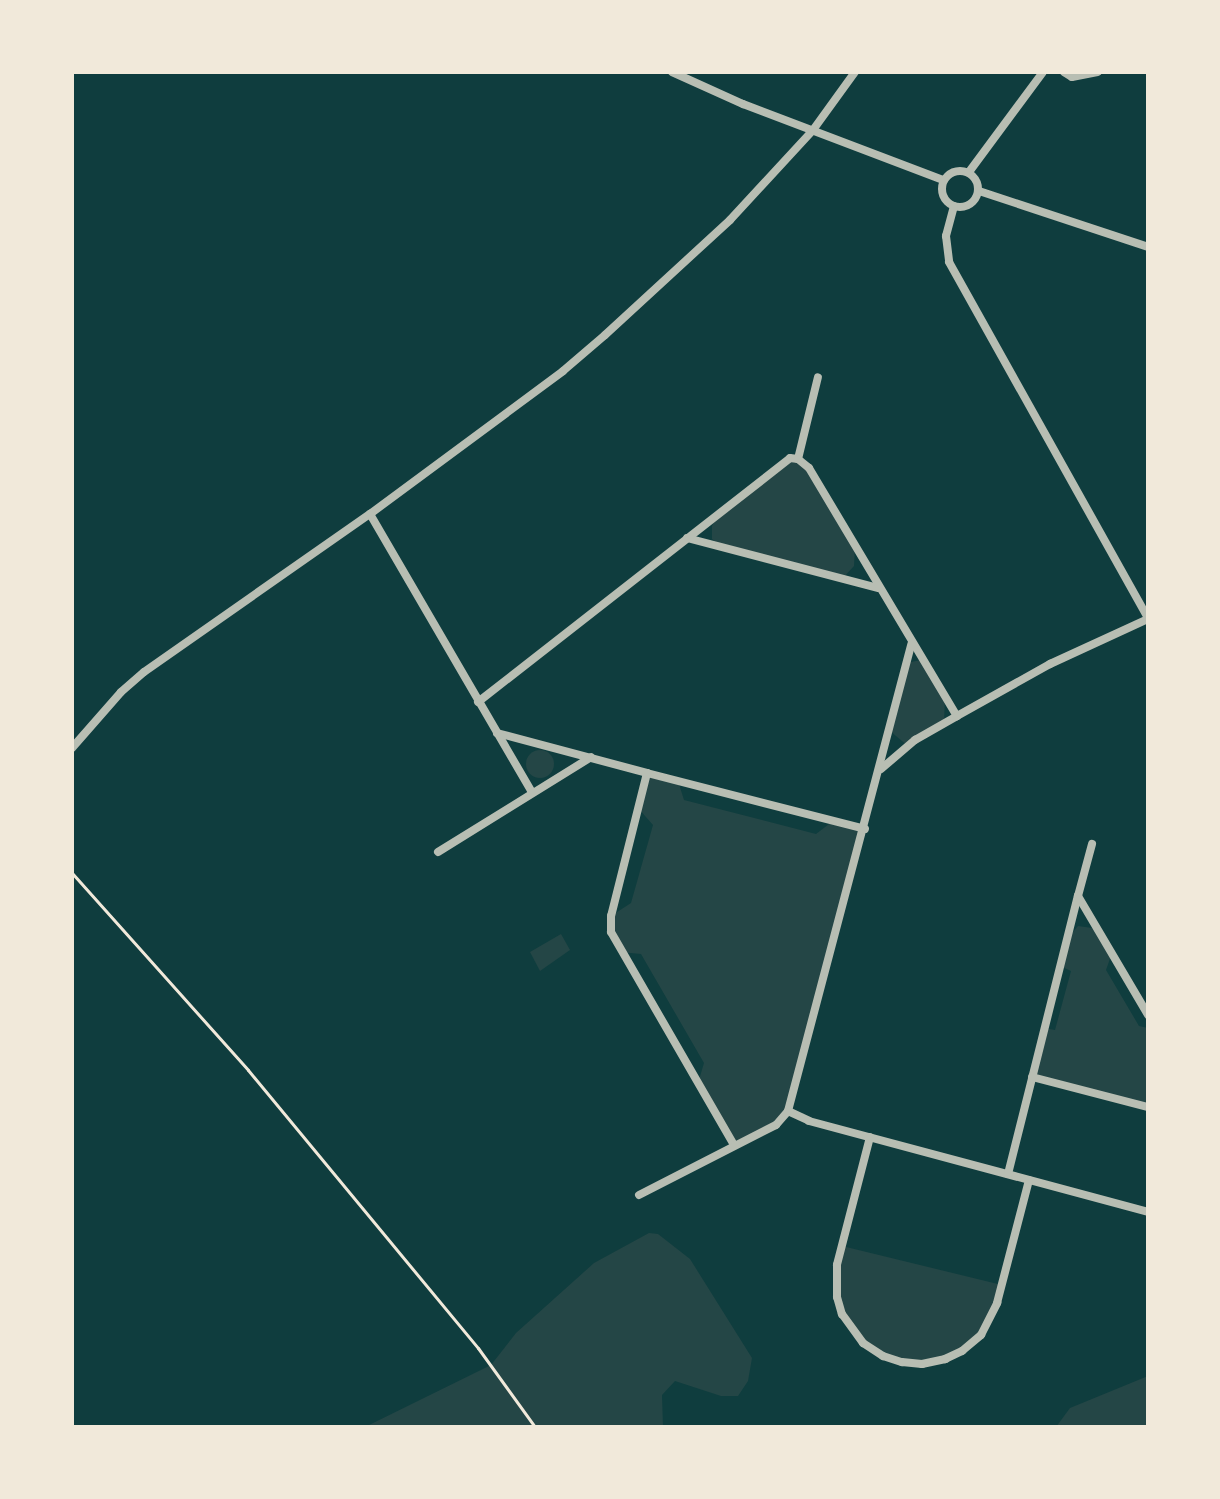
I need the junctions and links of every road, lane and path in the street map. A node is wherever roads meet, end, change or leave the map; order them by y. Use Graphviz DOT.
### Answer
graph roads {
  1 [pos="672,72"];
  2 [pos="855,72"];
  3 [pos="1043,72"];
  4 [pos="1064,72"];
  5 [pos="1098,72"];
  6 [pos="813,130"];
  7 [pos="969,172"];
  8 [pos="943,180"];
  9 [pos="979,191"];
  10 [pos="954,206"];
  11 [pos="1148,247"];
  12 [pos="818,377"];
  13 [pos="798,459"];
  14 [pos="370,514"];
  15 [pos="687,538"];
  16 [pos="878,588"];
  17 [pos="1148,619"];
  18 [pos="911,644"];
  19 [pos="478,702"];
  20 [pos="957,716"];
  21 [pos="497,733"];
  22 [pos="72,748"];
  23 [pos="591,757"];
  24 [pos="880,770"];
  25 [pos="647,773"];
  26 [pos="532,792"];
  27 [pos="865,829"];
  28 [pos="1092,844"];
  29 [pos="438,852"];
  30 [pos="72,873"];
  31 [pos="1078,896"];
  32 [pos="1148,1015"];
  33 [pos="1032,1077"];
  34 [pos="1148,1107"];
  35 [pos="788,1111"];
  36 [pos="870,1137"];
  37 [pos="734,1145"];
  38 [pos="1008,1174"];
  39 [pos="1029,1180"];
  40 [pos="639,1195"];
  41 [pos="1148,1212"];
  42 [pos="535,1427"];
  1 -- 6 [label="street"];
  2 -- 6 [label="street"];
  3 -- 7 [label="street"];
  4 -- 5 [label="street"];
  6 -- 8 [label="street"];
  6 -- 14 [label="street"];
  7 -- 8 [label="street"];
  7 -- 9 [label="street"];
  8 -- 10 [label="street"];
  9 -- 10 [label="street"];
  9 -- 11 [label="street"];
  10 -- 17 [label="street"];
  12 -- 13 [label="street"];
  13 -- 15 [label="street"];
  13 -- 16 [label="street"];
  14 -- 19 [label="street"];
  14 -- 22 [label="street"];
  15 -- 16 [label="street"];
  15 -- 19 [label="street"];
  16 -- 18 [label="street"];
  17 -- 20 [label="street"];
  18 -- 20 [label="street"];
  18 -- 24 [label="street"];
  19 -- 21 [label="street"];
  20 -- 24 [label="street"];
  21 -- 23 [label="street"];
  21 -- 26 [label="street"];
  23 -- 25 [label="street"];
  23 -- 26 [label="street"];
  24 -- 27 [label="street"];
  25 -- 27 [label="street"];
  25 -- 37 [label="street"];
  26 -- 29 [label="street"];
  27 -- 35 [label="street"];
  28 -- 31 [label="street"];
  30 -- 42 [label="path"];
  31 -- 32 [label="street"];
  31 -- 33 [label="street"];
  33 -- 34 [label="street"];
  33 -- 38 [label="street"];
  35 -- 36 [label="street"];
  35 -- 37 [label="street"];
  36 -- 38 [label="street"];
  36 -- 39 [label="street"];
  37 -- 40 [label="street"];
  38 -- 39 [label="street"];
  39 -- 41 [label="street"];
}
